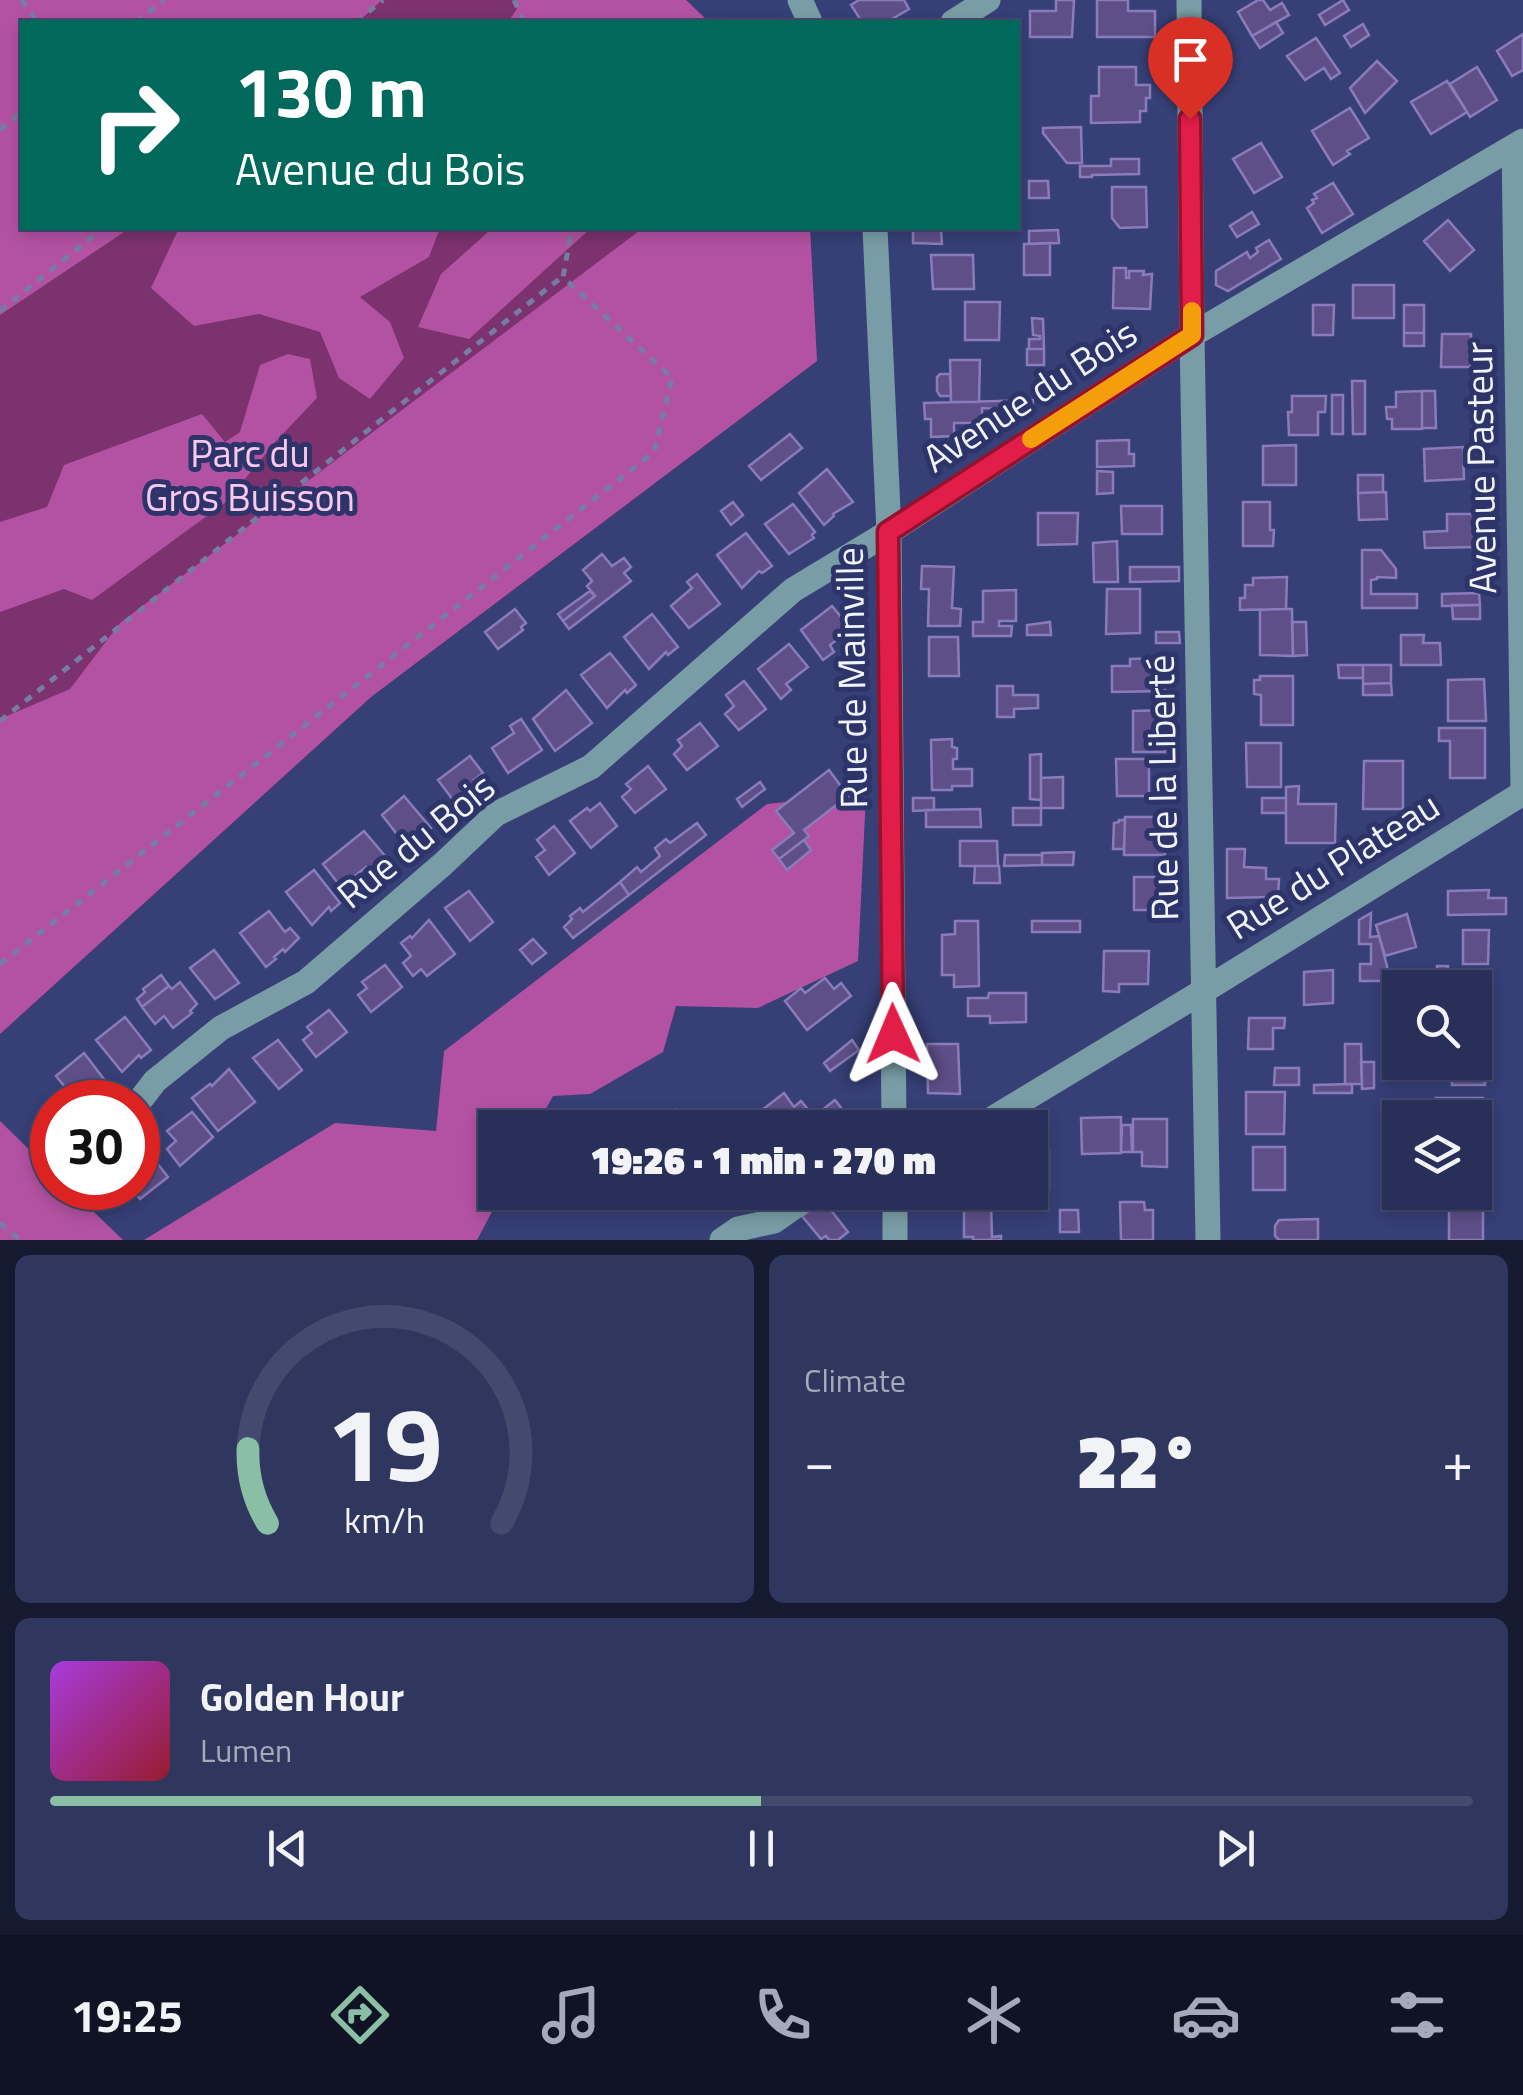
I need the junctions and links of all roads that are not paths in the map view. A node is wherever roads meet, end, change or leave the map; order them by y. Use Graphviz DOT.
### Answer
graph roads {
  1 [pos="988,0"];
  2 [pos="1189,0"];
  3 [pos="955,20"];
  4 [pos="1518,144"];
  5 [pos="875,230"];
  6 [pos="1192,335"];
  7 [pos="888,532"];
  8 [pos="1523,791"];
  9 [pos="1205,990"];
  10 [pos="155,1080"];
  11 [pos="894,1110"];
  12 [pos="1008,1110"];
  13 [pos="789,1210"];
  14 [pos="895,1210"];
  15 [pos="722,1240"];
  16 [pos="896,1240"];
  17 [pos="1208,1240"];
  1 -- 3 [label="street"];
  2 -- 6 [label="street, Rue de la Liberté"];
  4 -- 6 [label="street, Avenue du Bois"];
  4 -- 8 [label="street, Avenue Pasteur"];
  5 -- 7 [label="street, Rue de Mainville"];
  6 -- 7 [label="street, Avenue du Bois"];
  6 -- 9 [label="street, Rue de la Liberté"];
  7 -- 10 [label="street, Rue du Bois"];
  7 -- 11 [label="street, Rue de Mainville"];
  8 -- 9 [label="street, Rue du Plateau"];
  9 -- 12 [label="street, Rue du Plateau"];
  9 -- 17 [label="street, Rue de la Liberté"];
  13 -- 15 [label="street"];
  14 -- 16 [label="street"];
}
